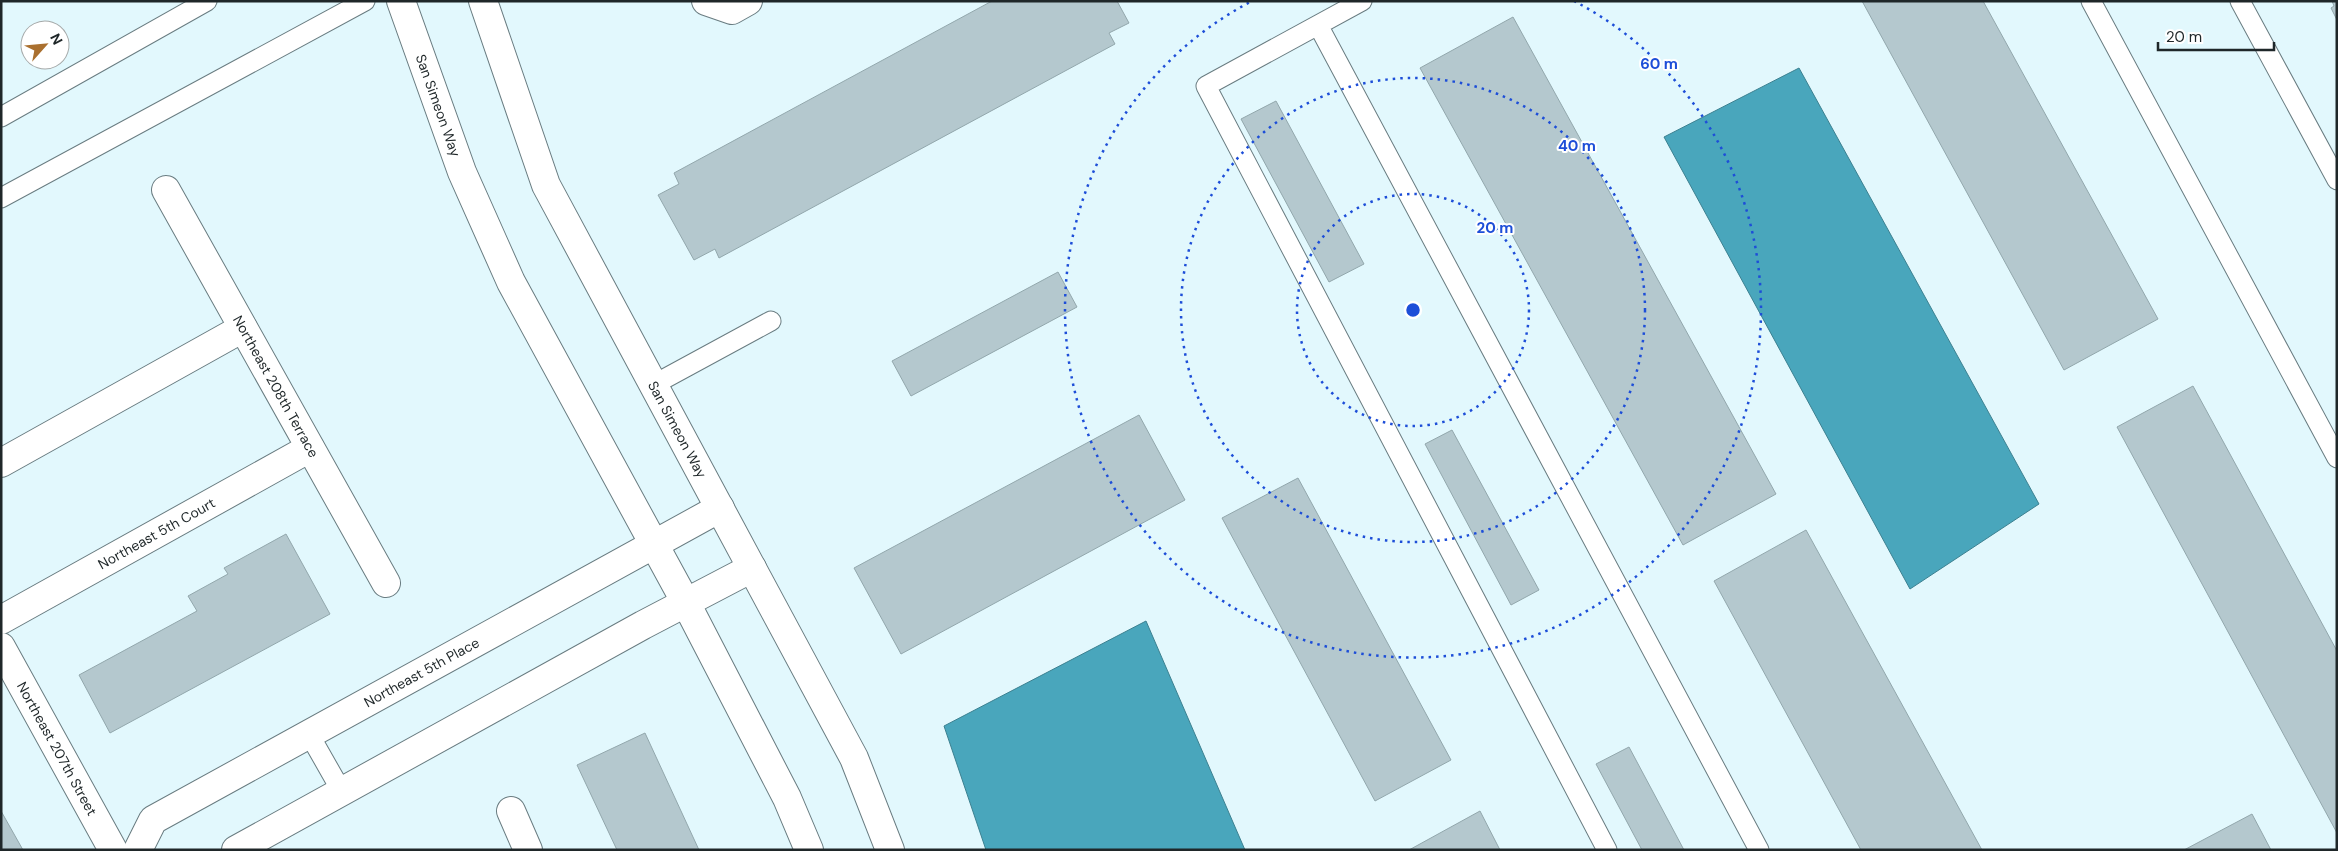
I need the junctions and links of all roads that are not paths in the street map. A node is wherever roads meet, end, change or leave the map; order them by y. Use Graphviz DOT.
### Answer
graph roads {
  1 [pos="207,1"];
  2 [pos="365,1"];
  3 [pos="401,1"];
  4 [pos="483,1"];
  5 [pos="706,1"];
  6 [pos="748,1"];
  7 [pos="1362,1"];
  8 [pos="2091,1"];
  9 [pos="2240,1"];
  10 [pos="1318,25"];
  11 [pos="1,116"];
  12 [pos="2337,180"];
  13 [pos="166,190"];
  14 [pos="1,198"];
  15 [pos="771,321"];
  16 [pos="243,328"];
  17 [pos="653,384"];
  18 [pos="310,448"];
  19 [pos="2337,458"];
  20 [pos="1,463"];
  21 [pos="720,508"];
  22 [pos="654,544"];
  23 [pos="752,568"];
  24 [pos="386,583"];
  25 [pos="686,603"];
  26 [pos="1,620"];
  27 [pos="1,647"];
  28 [pos="309,734"];
  29 [pos="342,792"];
  30 [pos="511,811"];
  31 [pos="113,850"];
  32 [pos="138,850"];
  33 [pos="236,850"];
  34 [pos="528,850"];
  35 [pos="809,850"];
  36 [pos="890,850"];
  37 [pos="1607,850"];
  38 [pos="1759,850"];
  1 -- 11 [label="lane"];
  2 -- 14 [label="lane"];
  3 -- 22 [label="street, San Simeon Way"];
  4 -- 17 [label="street, San Simeon Way"];
  5 -- 6 [label="street"];
  7 -- 10 [label="lane"];
  8 -- 19 [label="lane"];
  9 -- 12 [label="lane"];
  10 -- 37 [label="lane"];
  10 -- 38 [label="lane"];
  13 -- 16 [label="street, Northeast 208th Terrace"];
  15 -- 17 [label="lane"];
  16 -- 18 [label="street, Northeast 208th Terrace"];
  16 -- 20 [label="street"];
  17 -- 21 [label="street, San Simeon Way"];
  18 -- 24 [label="street, Northeast 208th Terrace"];
  18 -- 26 [label="street, Northeast 5th Court"];
  21 -- 22 [label="street, Northeast 5th Place"];
  21 -- 23 [label="street, San Simeon Way"];
  22 -- 25 [label="street, San Simeon Way"];
  22 -- 28 [label="street, Northeast 5th Place"];
  23 -- 25 [label="street"];
  23 -- 36 [label="street, San Simeon Way"];
  25 -- 29 [label="street"];
  25 -- 35 [label="street, San Simeon Way"];
  27 -- 31 [label="street, Northeast 207th Street"];
  28 -- 29 [label="lane"];
  28 -- 32 [label="street, Northeast 5th Place"];
  29 -- 33 [label="street"];
  30 -- 34 [label="street"];
}
